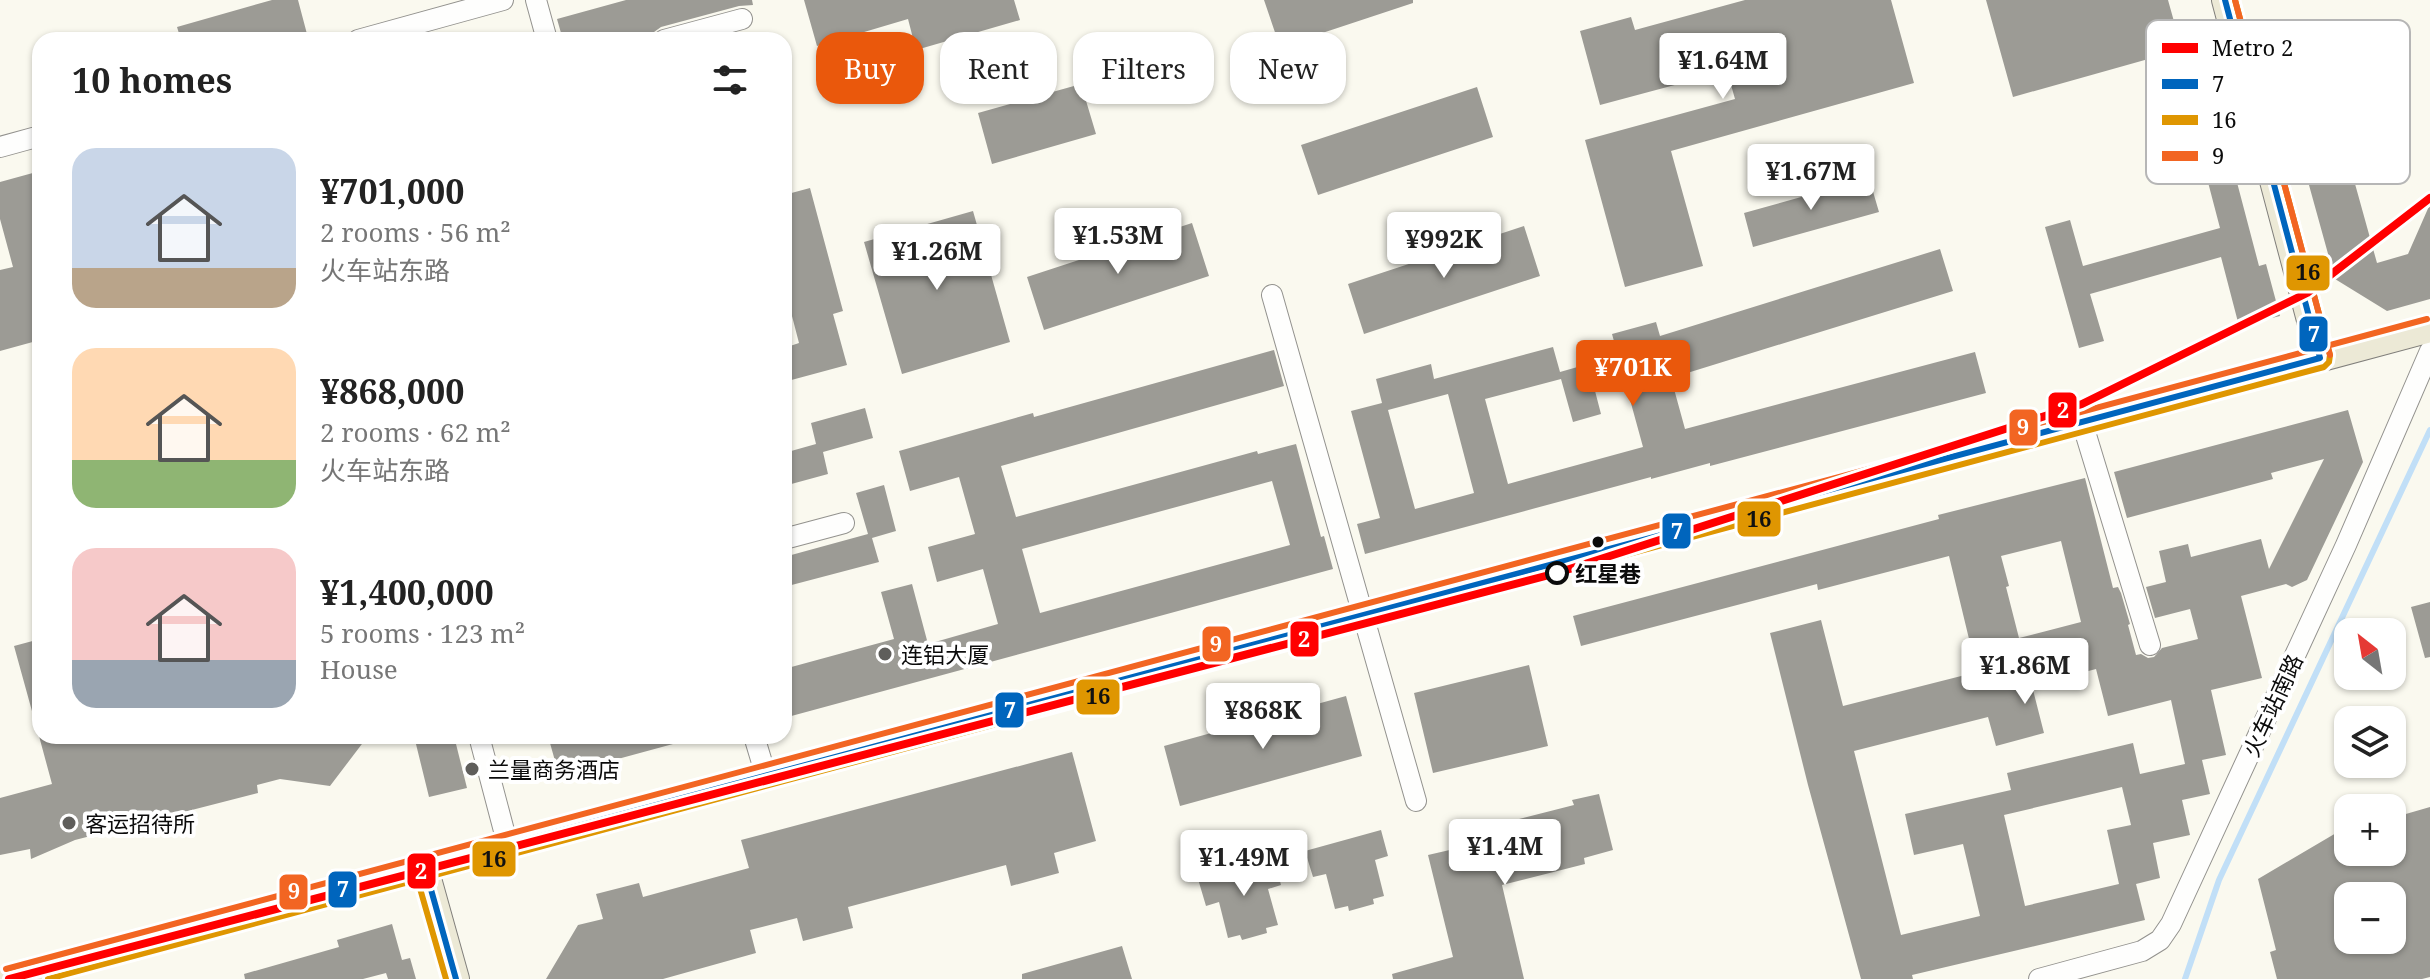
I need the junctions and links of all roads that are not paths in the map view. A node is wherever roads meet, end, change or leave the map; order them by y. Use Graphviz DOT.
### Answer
graph roads {
  1 [pos="503,0"];
  2 [pos="536,0"];
  3 [pos="2225,0"];
  4 [pos="742,19"];
  5 [pos="2230,20"];
  6 [pos="387,32"];
  7 [pos="545,32"];
  8 [pos="694,32"];
  9 [pos="32,138"];
  10 [pos="0,147"];
  11 [pos="2274,184"];
  12 [pos="1272,295"];
  13 [pos="2430,329"];
  14 [pos="2430,351"];
  15 [pos="2320,358"];
  16 [pos="2082,422"];
  17 [pos="844,523"];
  18 [pos="792,537"];
  19 [pos="1364,615"];
  20 [pos="2150,645"];
  21 [pos="481,744"];
  22 [pos="756,744"];
  23 [pos="766,776"];
  24 [pos="1416,801"];
  25 [pos="508,846"];
  26 [pos="425,868"];
  27 [pos="9,979"];
  28 [pos="456,979"];
  29 [pos="2039,979"];
  1 -- 6 [label="street"];
  2 -- 7 [label="street"];
  3 -- 5 [label="main road"];
  4 -- 8 [label="street"];
  9 -- 10 [label="street"];
  11 -- 15 [label="main road"];
  12 -- 19 [label="street"];
  13 -- 15 [label="main road"];
  14 -- 29 [label="street, 火车站南路"];
  15 -- 16 [label="main road"];
  16 -- 19 [label="main road"];
  16 -- 20 [label="street"];
  17 -- 18 [label="street"];
  19 -- 23 [label="main road"];
  19 -- 24 [label="street"];
  21 -- 25 [label="street"];
  22 -- 23 [label="street"];
  23 -- 25 [label="main road"];
  25 -- 26 [label="main road"];
  26 -- 27 [label="main road"];
  26 -- 28 [label="main road"];
}
